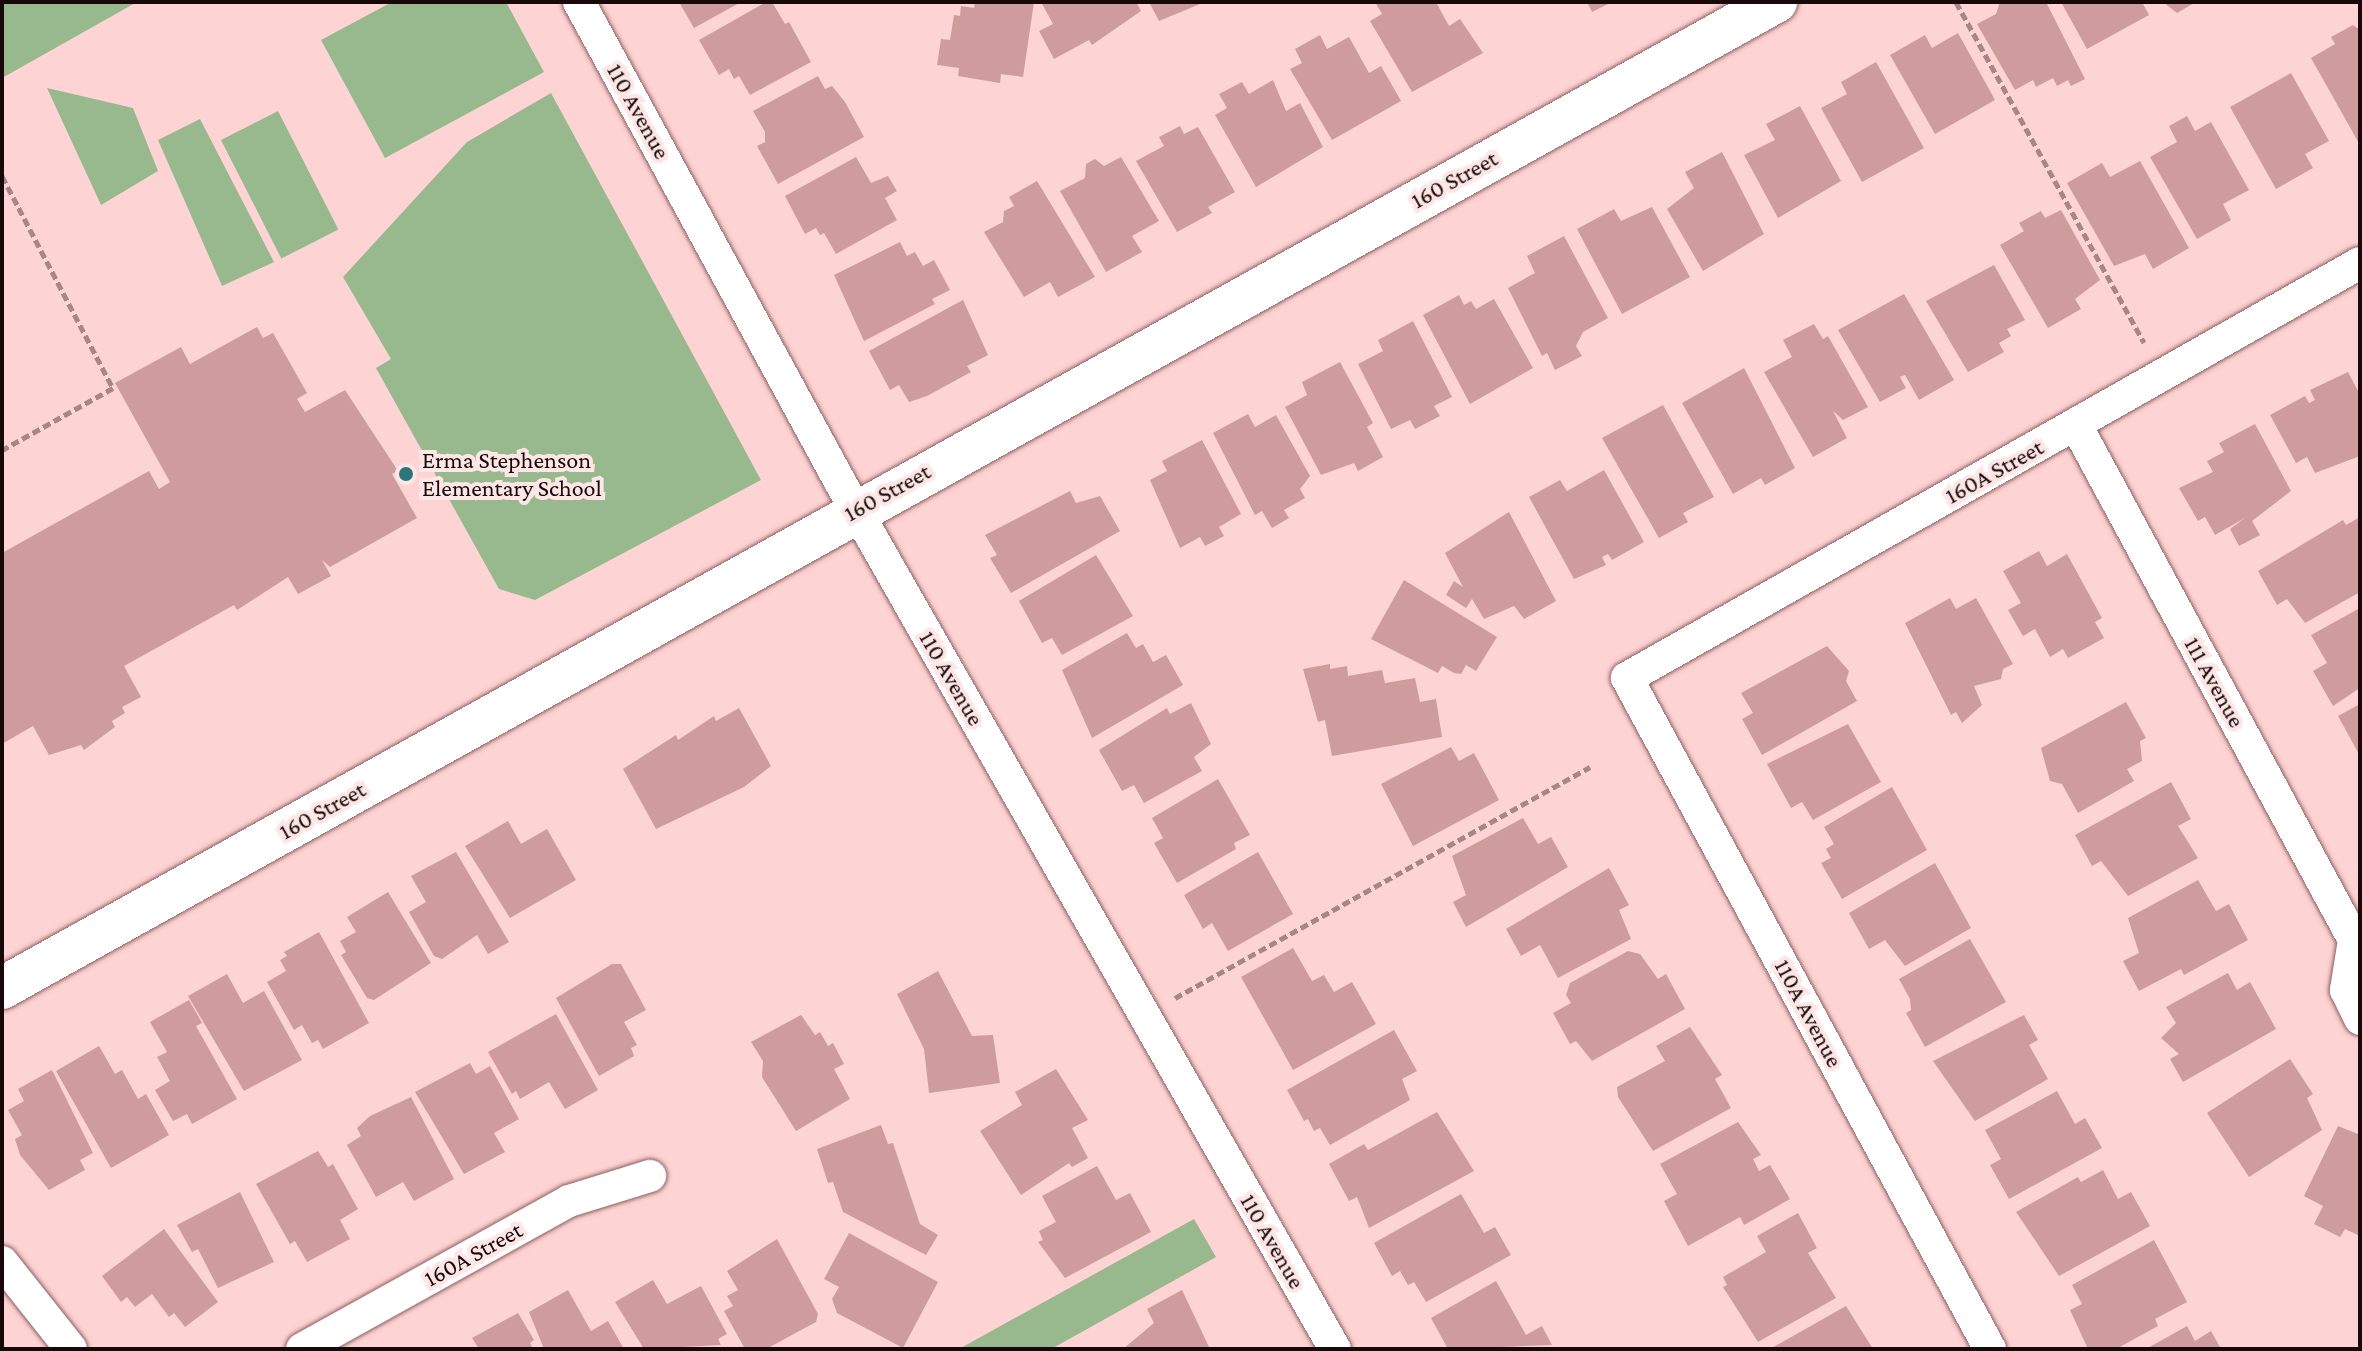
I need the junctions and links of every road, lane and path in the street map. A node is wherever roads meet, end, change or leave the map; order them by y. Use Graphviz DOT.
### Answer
graph roads {
  1 [pos="579,2"];
  2 [pos="1776,2"];
  3 [pos="1956,2"];
  4 [pos="2,176"];
  5 [pos="2360,263"];
  6 [pos="2144,342"];
  7 [pos="2076,425"];
  8 [pos="2,450"];
  9 [pos="856,509"];
  10 [pos="1627,678"];
  11 [pos="1590,767"];
  12 [pos="2357,941"];
  13 [pos="2,988"];
  14 [pos="1175,998"];
  15 [pos="2360,1019"];
  16 [pos="650,1176"];
  17 [pos="2,1262"];
  18 [pos="71,1349"];
  19 [pos="302,1349"];
  20 [pos="1335,1349"];
  21 [pos="1990,1349"];
  1 -- 9 [label="street, 110 Avenue"];
  2 -- 9 [label="street, 160 Street"];
  3 -- 6 [label="path"];
  4 -- 8 [label="path"];
  5 -- 7 [label="street, 160A Street"];
  7 -- 10 [label="street, 160A Street"];
  7 -- 12 [label="street, 111 Avenue"];
  9 -- 13 [label="street, 160 Street"];
  9 -- 20 [label="street, 110 Avenue"];
  10 -- 21 [label="street, 110A Avenue"];
  11 -- 14 [label="path"];
  12 -- 15 [label="street, 111 Avenue"];
  16 -- 19 [label="street, 160A Street"];
  17 -- 18 [label="street"];
}
